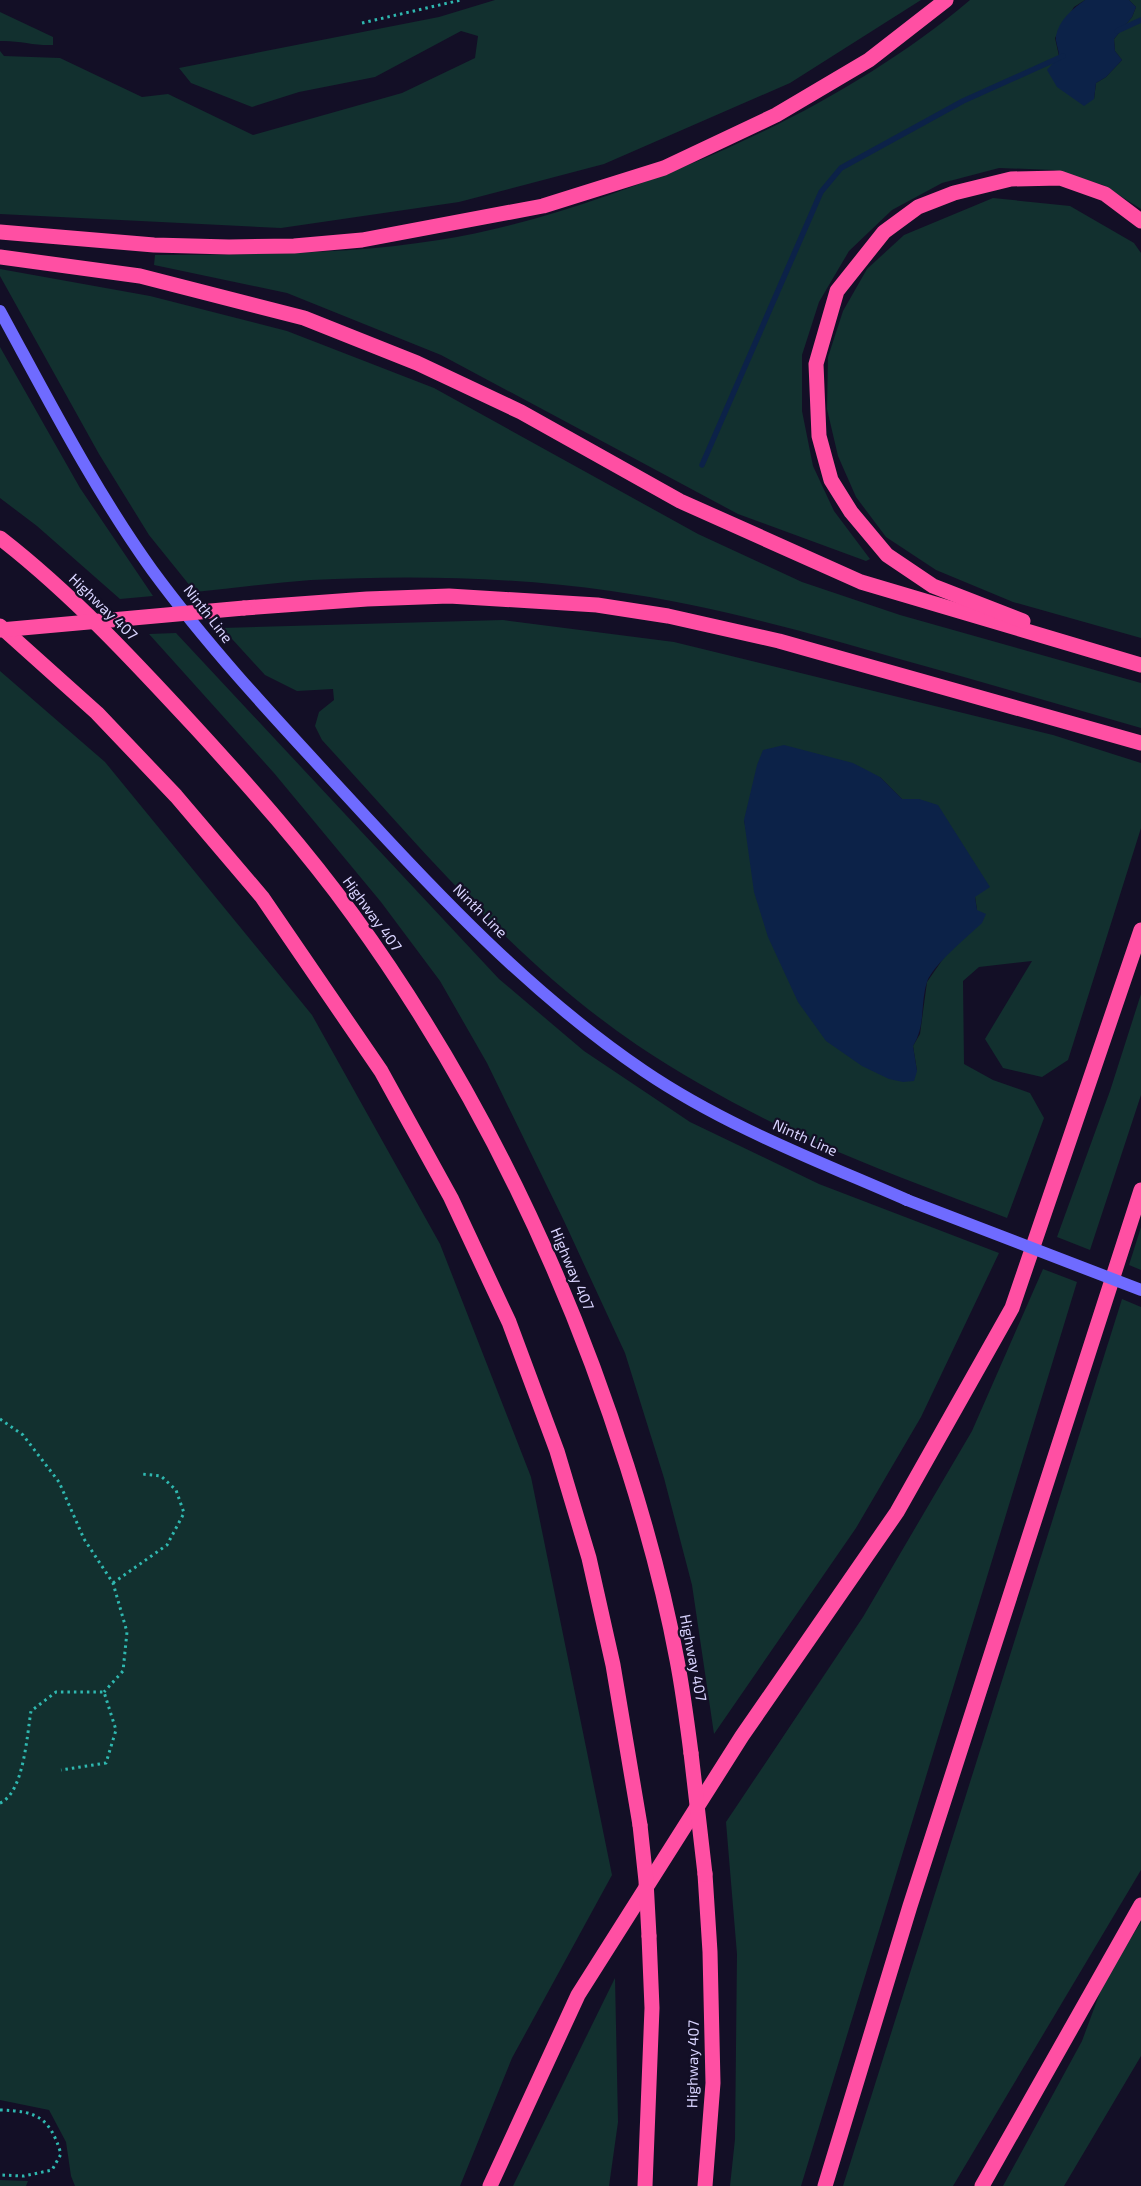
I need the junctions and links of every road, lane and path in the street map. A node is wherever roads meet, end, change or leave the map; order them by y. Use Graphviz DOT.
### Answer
graph roads {
  1 [pos="461,0"];
  2 [pos="946,0"];
  3 [pos="362,23"];
  4 [pos="1141,221"];
  5 [pos="0,232"];
  6 [pos="0,257"];
  7 [pos="0,312"];
  8 [pos="0,538"];
  9 [pos="0,626"];
  10 [pos="0,630"];
  11 [pos="1114,658"];
  12 [pos="1141,666"];
  13 [pos="1141,743"];
  14 [pos="1141,930"];
  15 [pos="1141,1190"];
  16 [pos="1141,1290"];
  17 [pos="0,1419"];
  18 [pos="142,1474"];
  19 [pos="113,1583"];
  20 [pos="104,1692"];
  21 [pos="61,1770"];
  22 [pos="0,1803"];
  23 [pos="1141,1905"];
  24 [pos="0,2110"];
  25 [pos="0,2175"];
  26 [pos="490,2186"];
  27 [pos="645,2186"];
  28 [pos="704,2186"];
  29 [pos="825,2186"];
  30 [pos="982,2186"];
  1 -- 3 [label="path"];
  2 -- 5 [label="highway"];
  4 -- 11 [label="highway"];
  6 -- 11 [label="highway"];
  7 -- 16 [label="main road, Ninth Line, bridge"];
  8 -- 28 [label="highway, Highway 407, bridge"];
  9 -- 27 [label="highway, bridge"];
  10 -- 13 [label="highway, bridge"];
  11 -- 12 [label="highway"];
  14 -- 26 [label="highway"];
  15 -- 29 [label="highway"];
  17 -- 19 [label="path"];
  18 -- 19 [label="path"];
  19 -- 20 [label="path"];
  20 -- 21 [label="path"];
  20 -- 22 [label="path"];
  23 -- 30 [label="highway"];
  24 -- 25 [label="path"];
}
